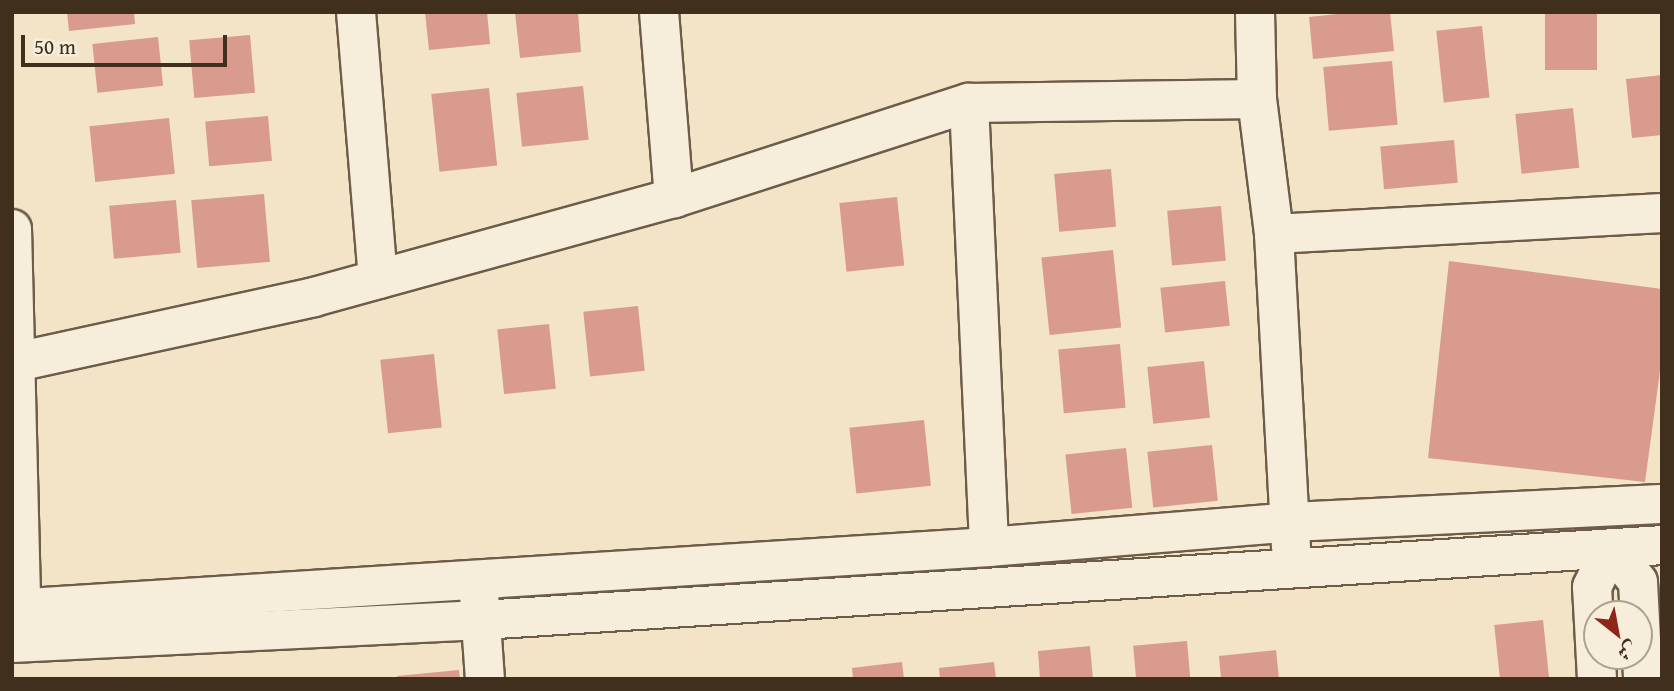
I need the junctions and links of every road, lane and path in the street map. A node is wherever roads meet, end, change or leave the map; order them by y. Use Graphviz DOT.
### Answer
graph roads {
  1 [pos="356,12"];
  2 [pos="659,12"];
  3 [pos="1255,12"];
  4 [pos="1256,99"];
  5 [pos="969,103"];
  6 [pos="674,198"];
  7 [pos="1662,213"];
  8 [pos="12,229"];
  9 [pos="1275,234"];
  10 [pos="378,279"];
  11 [pos="16,363"];
  12 [pos="1662,504"];
  13 [pos="1290,522"];
  14 [pos="1662,545"];
  15 [pos="989,547"];
  16 [pos="1611,548"];
  17 [pos="1292,568"];
  18 [pos="478,578"];
  19 [pos="481,620"];
  20 [pos="17,626"];
  21 [pos="485,679"];
  22 [pos="1597,679"];
  23 [pos="1643,679"];
  1 -- 10 [label="street"];
  2 -- 6 [label="street"];
  3 -- 4 [label="street"];
  4 -- 5 [label="street"];
  4 -- 9 [label="street"];
  5 -- 6 [label="street"];
  5 -- 15 [label="street"];
  6 -- 10 [label="street"];
  7 -- 9 [label="street"];
  8 -- 11 [label="street"];
  9 -- 13 [label="street"];
  10 -- 11 [label="street"];
  11 -- 20 [label="street"];
  12 -- 13 [label="street"];
  13 -- 15 [label="street"];
  13 -- 17 [label="street"];
  14 -- 16 [label="street"];
  15 -- 18 [label="street"];
  16 -- 17 [label="street"];
  16 -- 22 [label="street"];
  16 -- 23 [label="street"];
  17 -- 19 [label="street"];
  18 -- 19 [label="street"];
  18 -- 20 [label="street"];
  19 -- 20 [label="street"];
  19 -- 21 [label="street"];
}
